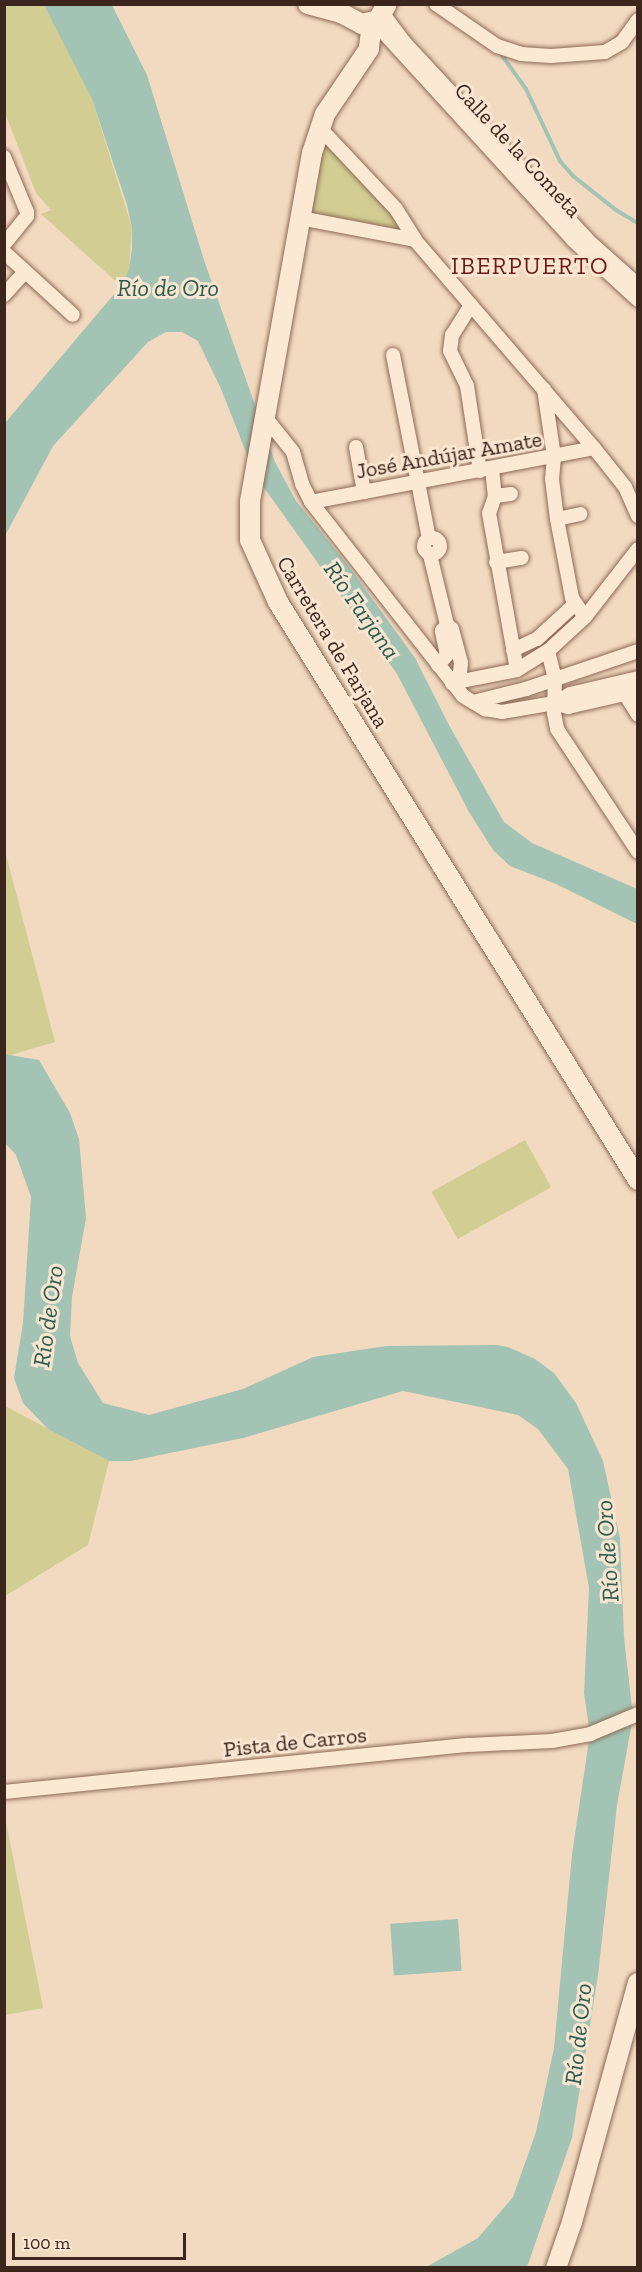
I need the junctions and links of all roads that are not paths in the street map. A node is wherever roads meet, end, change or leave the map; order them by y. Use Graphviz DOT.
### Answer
graph roads {
  1 [pos="308,4"];
  2 [pos="436,4"];
  3 [pos="364,15"];
  4 [pos="638,20"];
  5 [pos="319,126"];
  6 [pos="4,157"];
  7 [pos="300,218"];
  8 [pos="415,240"];
  9 [pos="4,244"];
  10 [pos="4,252"];
  11 [pos="25,272"];
  12 [pos="638,285"];
  13 [pos="4,295"];
  14 [pos="638,300"];
  15 [pos="471,305"];
  16 [pos="73,315"];
  17 [pos="393,355"];
  18 [pos="544,389"];
  19 [pos="264,422"];
  20 [pos="356,447"];
  21 [pos="594,448"];
  22 [pos="554,457"];
  23 [pos="486,470"];
  24 [pos="417,481"];
  25 [pos="364,492"];
  26 [pos="511,494"];
  27 [pos="495,496"];
  28 [pos="311,502"];
  29 [pos="580,514"];
  30 [pos="638,516"];
  31 [pos="557,519"];
  32 [pos="638,549"];
  33 [pos="522,558"];
  34 [pos="496,562"];
  35 [pos="574,605"];
  36 [pos="585,617"];
  37 [pos="447,625"];
  38 [pos="513,650"];
  39 [pos="548,651"];
  40 [pos="638,651"];
  41 [pos="438,665"];
  42 [pos="516,670"];
  43 [pos="638,678"];
  44 [pos="555,680"];
  45 [pos="452,683"];
  46 [pos="626,689"];
  47 [pos="473,702"];
  48 [pos="554,703"];
  49 [pos="638,715"];
  50 [pos="638,852"];
  51 [pos="638,1180"];
  52 [pos="635,1715"];
  53 [pos="4,1792"];
  54 [pos="638,1983"];
  55 [pos="556,2268"];
  1 -- 3 [label="main road"];
  2 -- 4 [label="street"];
  3 -- 5 [label="main road, Carretera de Farjana"];
  3 -- 12 [label="street, Calle de la Cometa"];
  3 -- 14 [label="street, Calle de la Cometa"];
  5 -- 7 [label="main road, Carretera de Farjana"];
  5 -- 8 [label="street"];
  6 -- 9 [label="street"];
  7 -- 8 [label="street"];
  7 -- 19 [label="main road, Carretera de Farjana"];
  8 -- 15 [label="street"];
  10 -- 11 [label="street"];
  11 -- 13 [label="street"];
  11 -- 16 [label="street"];
  15 -- 18 [label="street"];
  15 -- 23 [label="street"];
  17 -- 24 [label="street"];
  18 -- 21 [label="street"];
  18 -- 22 [label="street"];
  19 -- 28 [label="street"];
  19 -- 51 [label="main road, Carretera de Farjana"];
  20 -- 25 [label="street"];
  21 -- 22 [label="street, José Andújar Amate"];
  21 -- 30 [label="street"];
  22 -- 23 [label="street, José Andújar Amate"];
  22 -- 31 [label="street"];
  23 -- 24 [label="street, José Andújar Amate"];
  23 -- 27 [label="street"];
  24 -- 25 [label="street, José Andújar Amate"];
  24 -- 37 [label="street"];
  25 -- 28 [label="street, José Andújar Amate"];
  26 -- 27 [label="street"];
  27 -- 34 [label="street"];
  28 -- 41 [label="street"];
  29 -- 31 [label="street"];
  31 -- 35 [label="street"];
  32 -- 36 [label="street"];
  33 -- 34 [label="street"];
  34 -- 38 [label="street"];
  35 -- 36 [label="street"];
  35 -- 38 [label="street"];
  36 -- 39 [label="street"];
  37 -- 41 [label="street"];
  37 -- 45 [label="street"];
  38 -- 42 [label="street"];
  39 -- 42 [label="street"];
  39 -- 44 [label="street"];
  40 -- 44 [label="street"];
  41 -- 45 [label="street"];
  42 -- 45 [label="street"];
  43 -- 46 [label="street"];
  44 -- 47 [label="street"];
  44 -- 48 [label="street"];
  45 -- 47 [label="street"];
  46 -- 48 [label="street"];
  46 -- 49 [label="street"];
  47 -- 48 [label="street"];
  48 -- 50 [label="street"];
  52 -- 53 [label="street, Pista de Carros"];
  54 -- 55 [label="main road"];
}
